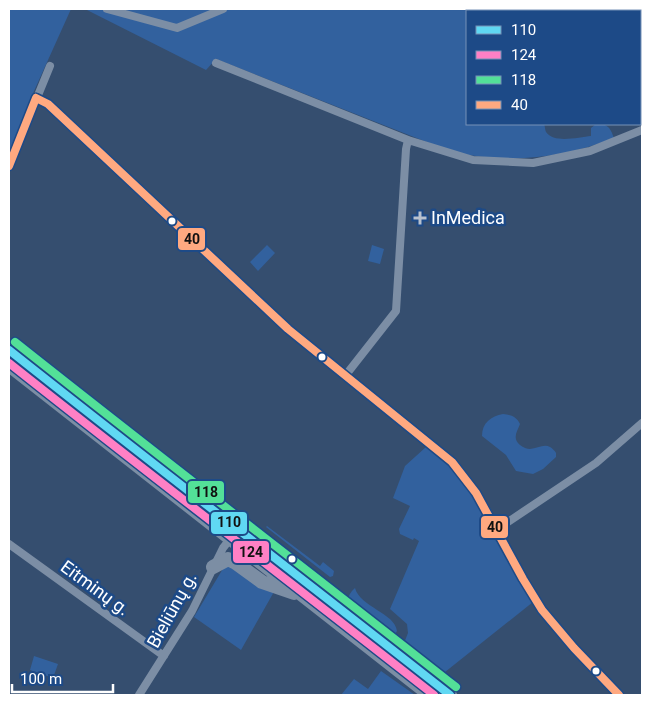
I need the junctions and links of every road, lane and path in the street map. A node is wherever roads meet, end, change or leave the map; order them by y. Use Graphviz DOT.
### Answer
graph roads {
  1 [pos="107,9"];
  2 [pos="223,9"];
  3 [pos="641,58"];
  4 [pos="216,64"];
  5 [pos="50,66"];
  6 [pos="641,76"];
  7 [pos="36,98"];
  8 [pos="642,130"];
  9 [pos="408,140"];
  10 [pos="9,166"];
  11 [pos="9,350"];
  12 [pos="9,365"];
  13 [pos="345,376"];
  14 [pos="642,423"];
  15 [pos="233,530"];
  16 [pos="496,530"];
  17 [pos="9,544"];
  18 [pos="213,567"];
  19 [pos="306,598"];
  20 [pos="164,656"];
  21 [pos="139,695"];
  22 [pos="430,695"];
  23 [pos="450,695"];
  24 [pos="619,695"];
  1 -- 2 [label="street"];
  3 -- 6 [label="street"];
  4 -- 9 [label="street"];
  5 -- 7 [label="street"];
  7 -- 10 [label="street"];
  7 -- 13 [label="street"];
  8 -- 9 [label="street"];
  9 -- 13 [label="street"];
  11 -- 15 [label="highway"];
  12 -- 15 [label="highway"];
  13 -- 16 [label="street"];
  14 -- 16 [label="street"];
  15 -- 18 [label="street, Bieliūnų g."];
  15 -- 19 [label="highway"];
  15 -- 23 [label="highway"];
  16 -- 24 [label="street"];
  17 -- 20 [label="street, Eitminų g."];
  18 -- 19 [label="highway"];
  18 -- 20 [label="street, Bieliūnų g."];
  19 -- 22 [label="highway"];
  20 -- 21 [label="street, Bieliūnų g."];
}
